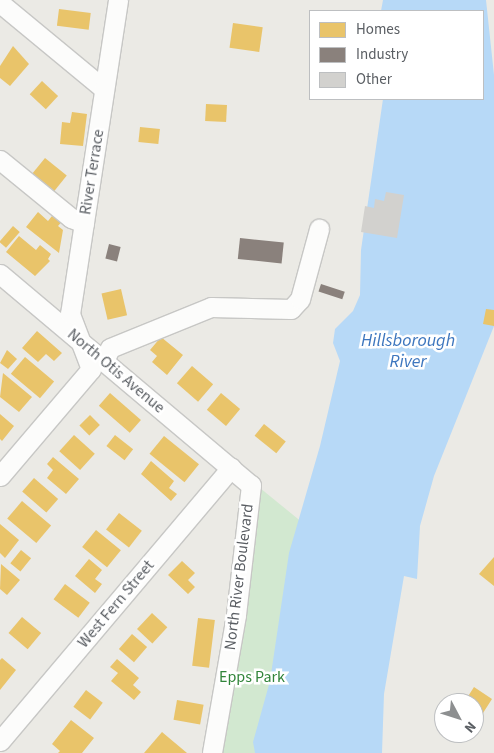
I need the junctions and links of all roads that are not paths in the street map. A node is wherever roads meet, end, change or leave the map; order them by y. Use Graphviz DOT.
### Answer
graph roads {
  1 [pos="118,0"];
  2 [pos="0,3"];
  3 [pos="104,89"];
  4 [pos="0,160"];
  5 [pos="84,223"];
  6 [pos="319,229"];
  7 [pos="0,274"];
  8 [pos="81,342"];
  9 [pos="104,360"];
  10 [pos="231,468"];
  11 [pos="0,476"];
  12 [pos="0,741"];
  13 [pos="212,753"];
  1 -- 3 [label="street, River Terrace"];
  2 -- 3 [label="street"];
  3 -- 5 [label="street, River Terrace"];
  4 -- 5 [label="street"];
  5 -- 8 [label="street, River Terrace"];
  6 -- 9 [label="street"];
  7 -- 8 [label="street, North Otis Avenue"];
  8 -- 9 [label="street, North Otis Avenue"];
  8 -- 11 [label="street, River Terrace"];
  9 -- 10 [label="street, North Otis Avenue"];
  10 -- 12 [label="street, West Fern Street"];
  10 -- 13 [label="street, North River Boulevard"];
}
